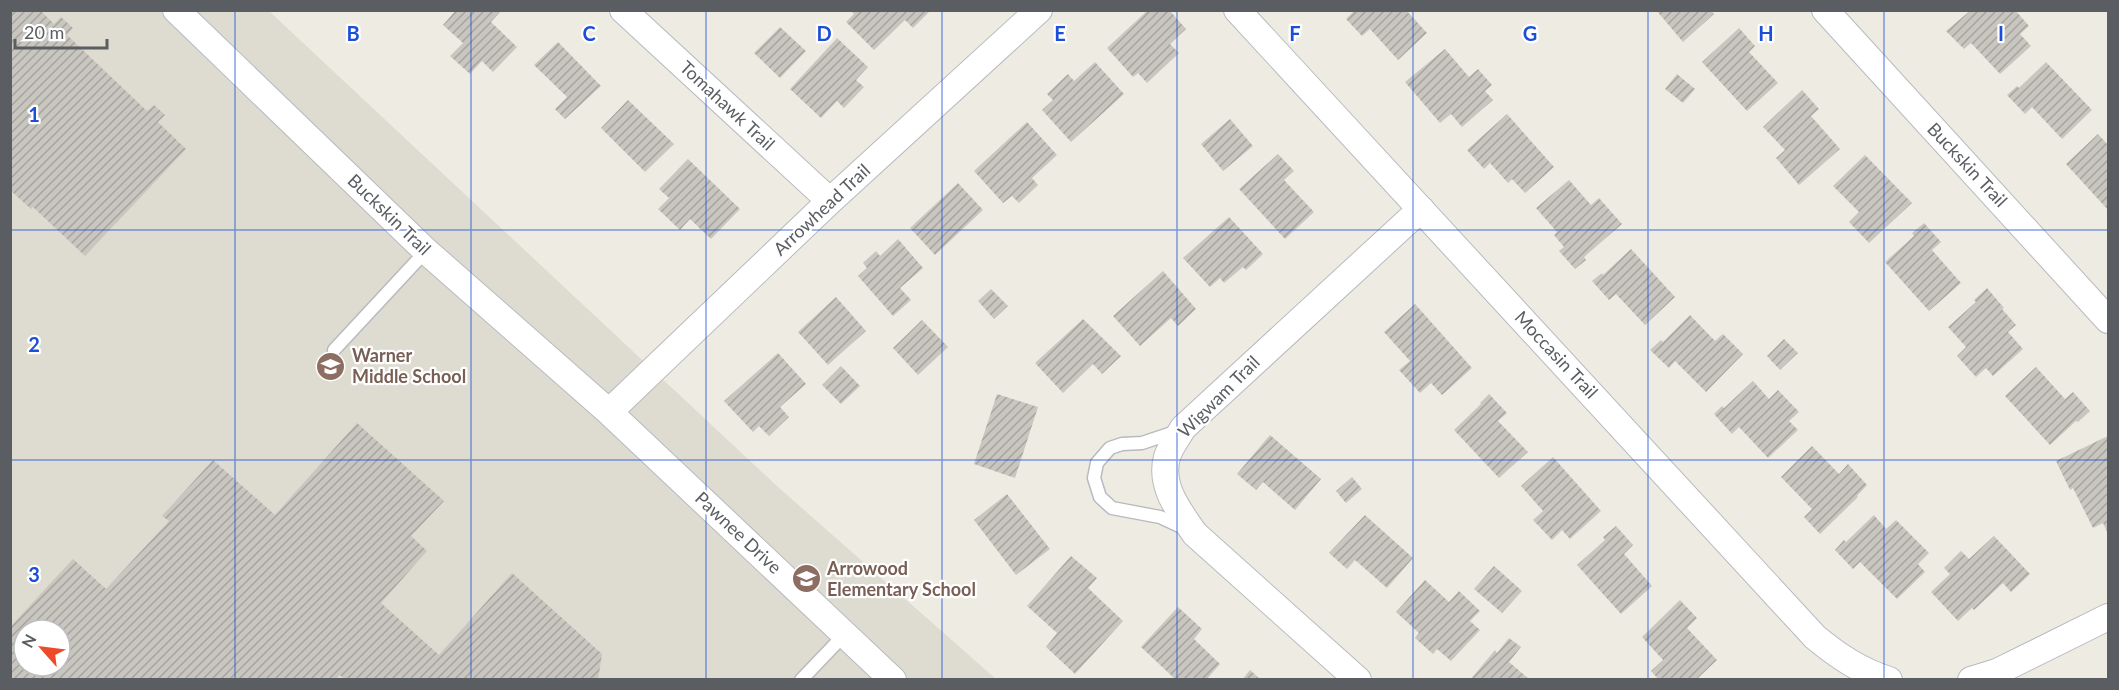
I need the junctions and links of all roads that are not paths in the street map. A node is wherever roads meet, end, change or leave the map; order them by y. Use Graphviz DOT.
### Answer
graph roads {
  1 [pos="176,10"];
  2 [pos="623,10"];
  3 [pos="1039,10"];
  4 [pos="1237,10"];
  5 [pos="1825,10"];
  6 [pos="830,201"];
  7 [pos="1421,209"];
  8 [pos="426,251"];
  9 [pos="2109,320"];
  10 [pos="334,350"];
  11 [pos="609,411"];
  12 [pos="1183,428"];
  13 [pos="1195,534"];
  14 [pos="2109,617"];
  15 [pos="845,634"];
  16 [pos="801,680"];
  17 [pos="893,680"];
  18 [pos="1358,680"];
  19 [pos="1889,680"];
  20 [pos="1971,680"];
  1 -- 8 [label="street, Buckskin Trail"];
  2 -- 6 [label="street, Tomahawk Trail"];
  3 -- 6 [label="street, Arrowhead Trail"];
  4 -- 7 [label="street, Moccasin Trail"];
  5 -- 9 [label="street, Buckskin Trail"];
  6 -- 11 [label="street, Arrowhead Trail"];
  7 -- 12 [label="street, Wigwam Trail"];
  7 -- 19 [label="street, Moccasin Trail"];
  8 -- 10 [label="lane"];
  8 -- 11 [label="street, Buckskin Trail"];
  11 -- 15 [label="street, Pawnee Drive"];
  12 -- 13 [label="street, Wigwam Trail"];
  12 -- 13 [label="lane"];
  13 -- 18 [label="street, Wigwam Trail"];
  14 -- 20 [label="street"];
  15 -- 16 [label="lane"];
  15 -- 17 [label="street, Pawnee Drive"];
}
